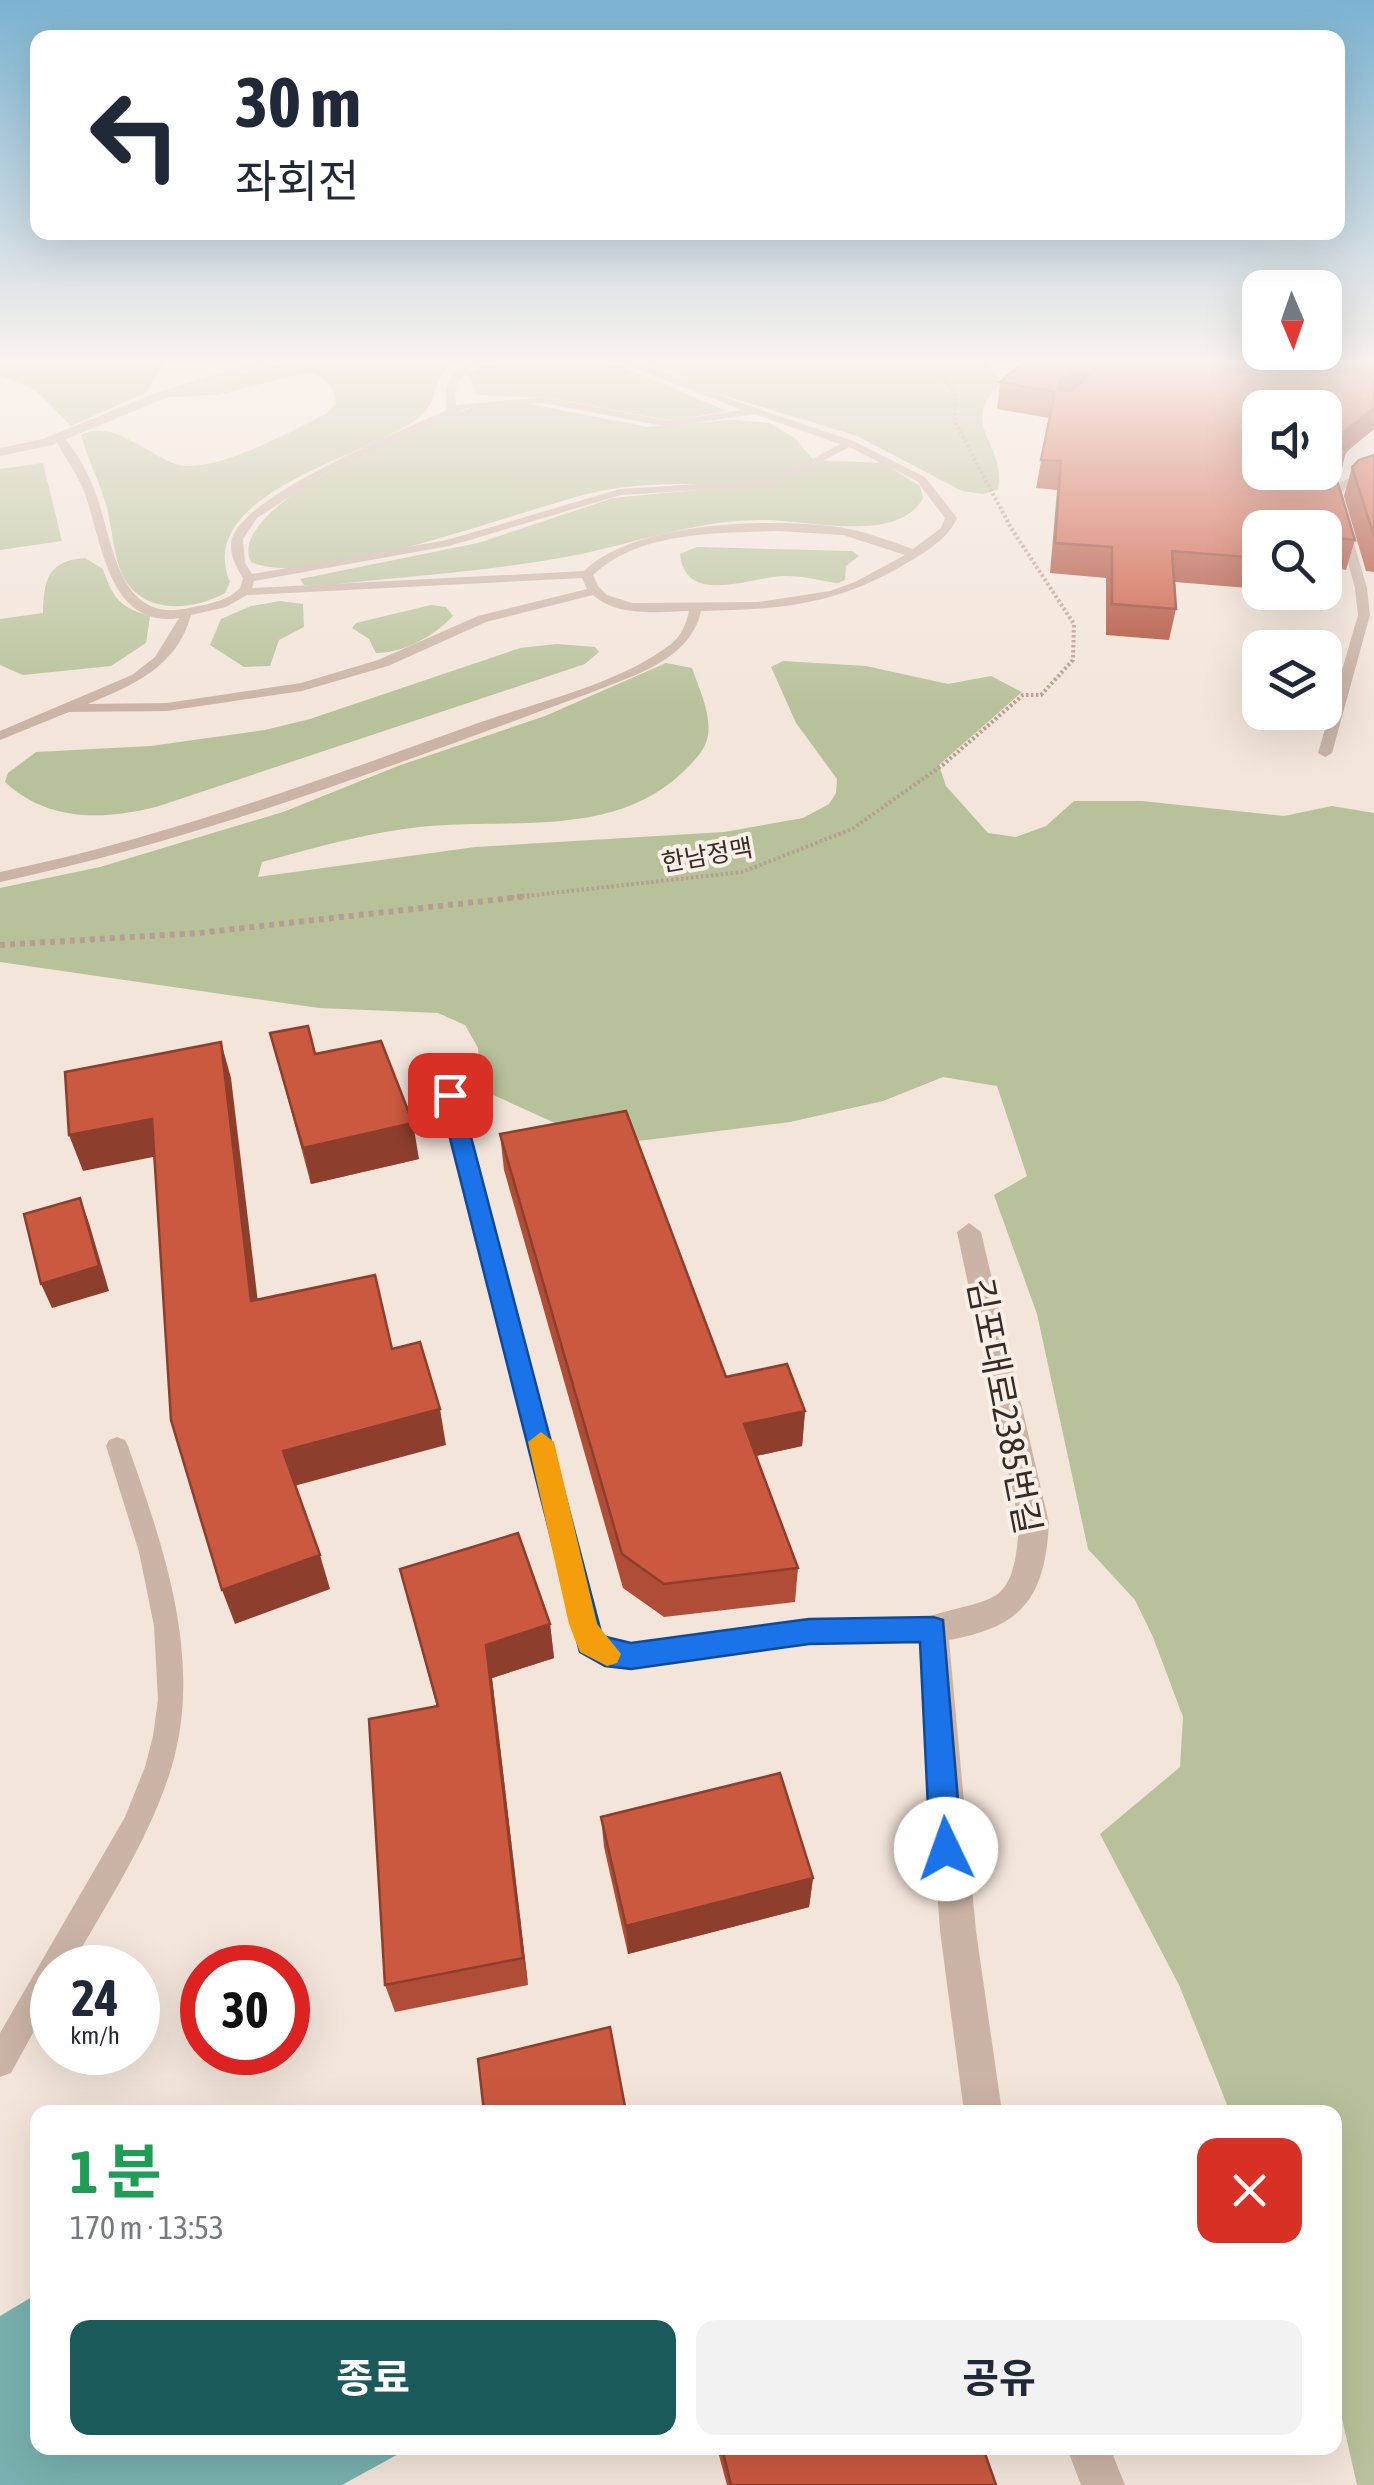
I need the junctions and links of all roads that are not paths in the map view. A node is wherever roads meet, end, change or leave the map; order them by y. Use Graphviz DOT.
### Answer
graph roads {
  1 [pos="84,476"];
  2 [pos="314,476"];
  3 [pos="789,476"];
  4 [pos="914,476"];
  5 [pos="1364,476"];
  6 [pos="914,554"];
  7 [pos="587,574"];
  8 [pos="249,578"];
  9 [pos="594,591"];
  10 [pos="244,592"];
  11 [pos="696,607"];
  12 [pos="186,617"];
  13 [pos="71,708"];
  14 [pos="0,736"];
  15 [pos="1325,753"];
  16 [pos="0,877"];
  17 [pos="450,1095"];
  18 [pos="969,1232"];
  19 [pos="116,1446"];
  20 [pos="933,1629"];
  21 [pos="66,1945"];
  22 [pos="30,2009"];
  23 [pos="0,2062"];
  24 [pos="982,2105"];
  25 [pos="1092,2455"];
  26 [pos="1104,2485"];
  1 -- 12 [label="lane"];
  2 -- 8 [label="lane"];
  3 -- 8 [label="lane"];
  4 -- 6 [label="lane"];
  5 -- 15 [label="lane"];
  6 -- 7 [label="lane"];
  6 -- 11 [label="lane"];
  7 -- 9 [label="lane"];
  7 -- 10 [label="lane"];
  8 -- 10 [label="lane"];
  9 -- 11 [label="lane"];
  9 -- 13 [label="lane"];
  10 -- 12 [label="lane"];
  11 -- 16 [label="lane"];
  12 -- 13 [label="lane"];
  13 -- 14 [label="lane"];
  17 -- 20 [label="lane"];
  18 -- 20 [label="street, 김포대로2385번길"];
  19 -- 21 [label="lane"];
  20 -- 24 [label="street"];
  22 -- 23 [label="lane"];
  25 -- 26 [label="street"];
}
